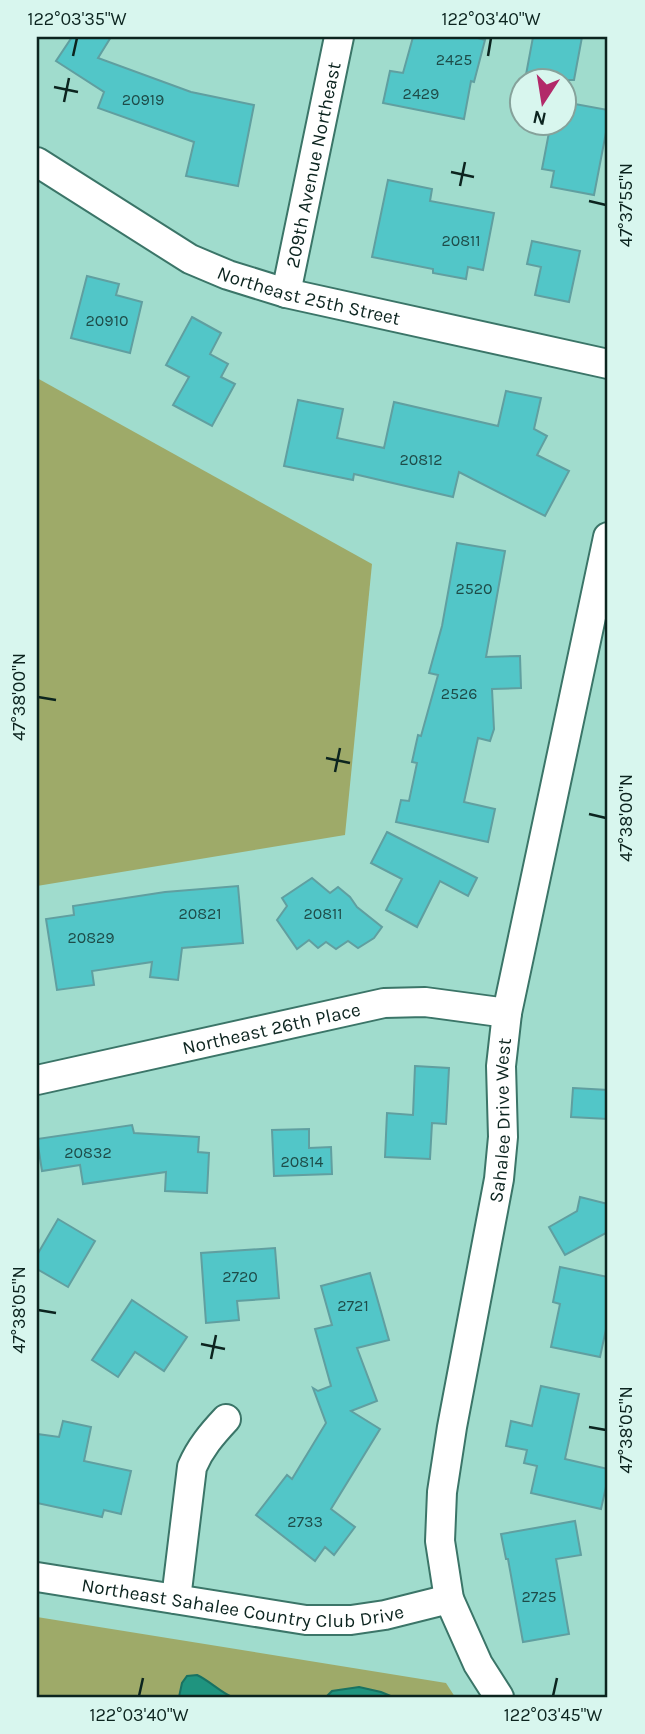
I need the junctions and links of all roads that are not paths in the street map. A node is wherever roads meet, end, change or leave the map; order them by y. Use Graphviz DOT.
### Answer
graph roads {
  1 [pos="339,37"];
  2 [pos="37,162"];
  3 [pos="286,293"];
  4 [pos="608,364"];
  5 [pos="608,537"];
  6 [pos="507,1013"];
  7 [pos="37,1080"];
  8 [pos="226,1419"];
  9 [pos="37,1577"];
  10 [pos="176,1599"];
  11 [pos="449,1599"];
  12 [pos="499,1697"];
  1 -- 3 [label="street, 209th Avenue Northeast"];
  2 -- 3 [label="street, Northeast 25th Street"];
  3 -- 4 [label="street, Northeast 25th Street"];
  5 -- 6 [label="street, Sahalee Drive West"];
  6 -- 7 [label="street, Northeast 26th Place"];
  6 -- 11 [label="street, Sahalee Drive West"];
  8 -- 10 [label="street"];
  9 -- 10 [label="street, Northeast Sahalee Country Club Drive"];
  10 -- 11 [label="street, Northeast Sahalee Country Club Drive"];
  11 -- 12 [label="street, Sahalee Drive West"];
}
